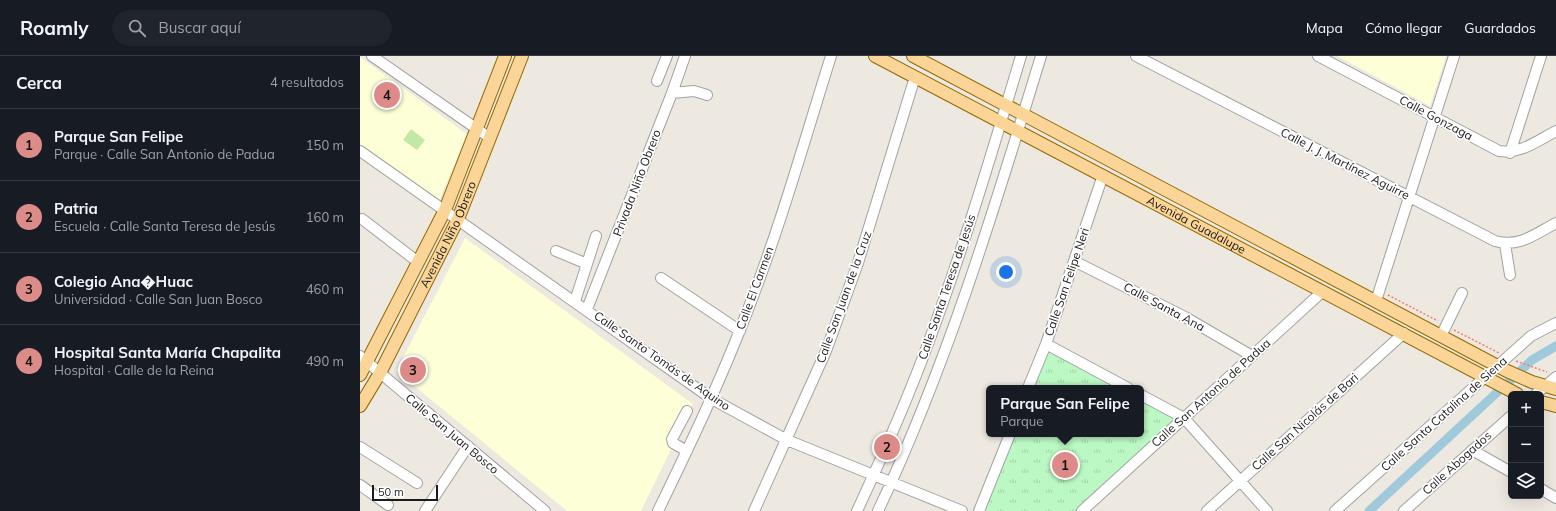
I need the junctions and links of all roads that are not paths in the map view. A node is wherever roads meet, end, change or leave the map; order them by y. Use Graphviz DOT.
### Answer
graph roads {
  1 [pos="372,56"];
  2 [pos="504,56"];
  3 [pos="522,56"];
  4 [pos="667,56"];
  5 [pos="685,56"];
  6 [pos="831,56"];
  7 [pos="875,56"];
  8 [pos="913,56"];
  9 [pos="1021,56"];
  10 [pos="1041,56"];
  11 [pos="1136,56"];
  12 [pos="1318,56"];
  13 [pos="1454,56"];
  14 [pos="1541,56"];
  15 [pos="915,77"];
  16 [pos="657,81"];
  17 [pos="672,93"];
  18 [pos="707,95"];
  19 [pos="1006,104"];
  20 [pos="1023,113"];
  21 [pos="1434,117"];
  22 [pos="1002,121"];
  23 [pos="476,129"];
  24 [pos="1018,130"];
  25 [pos="1556,131"];
  26 [pos="490,138"];
  27 [pos="360,150"];
  28 [pos="1510,153"];
  29 [pos="1103,175"];
  30 [pos="1409,198"];
  31 [pos="445,210"];
  32 [pos="362,219"];
  33 [pos="458,219"];
  34 [pos="1556,223"];
  35 [pos="596,236"];
  36 [pos="1505,244"];
  37 [pos="556,251"];
  38 [pos="1074,261"];
  39 [pos="418,262"];
  40 [pos="587,264"];
  41 [pos="1510,275"];
  42 [pos="661,278"];
  43 [pos="1323,291"];
  44 [pos="1462,293"];
  45 [pos="575,301"];
  46 [pos="1376,301"];
  47 [pos="587,309"];
  48 [pos="1556,323"];
  49 [pos="740,331"];
  50 [pos="1404,333"];
  51 [pos="1442,336"];
  52 [pos="1046,344"];
  53 [pos="1252,356"];
  54 [pos="364,359"];
  55 [pos="1502,368"];
  56 [pos="380,373"];
  57 [pos="360,375"];
  58 [pos="1485,377"];
  59 [pos="1556,377"];
  60 [pos="1029,385"];
  61 [pos="1122,385"];
  62 [pos="1542,388"];
  63 [pos="1511,391"];
  64 [pos="1144,397"];
  65 [pos="712,399"];
  66 [pos="1544,403"];
  67 [pos="360,406"];
  68 [pos="1556,406"];
  69 [pos="687,411"];
  70 [pos="1184,418"];
  71 [pos="1508,419"];
  72 [pos="1009,437"];
  73 [pos="787,440"];
  74 [pos="468,446"];
  75 [pos="360,447"];
  76 [pos="1472,450"];
  77 [pos="687,451"];
  78 [pos="1508,470"];
  79 [pos="873,475"];
  80 [pos="1240,481"];
  81 [pos="891,483"];
  82 [pos="417,484"];
  83 [pos="360,485"];
  84 [pos="1544,491"];
  85 [pos="1556,498"];
  86 [pos="388,505"];
  87 [pos="425,511"];
  88 [pos="544,511"];
  89 [pos="658,511"];
  90 [pos="754,511"];
  91 [pos="856,511"];
  92 [pos="878,511"];
  93 [pos="962,511"];
  94 [pos="980,511"];
  95 [pos="1082,511"];
  96 [pos="1207,511"];
  97 [pos="1267,511"];
  98 [pos="1335,511"];
  99 [pos="1404,511"];
  1 -- 23 [label="street"];
  2 -- 23 [label="main road, Avenida Niño Obrero"];
  3 -- 26 [label="main road, Avenida Niño Obrero"];
  4 -- 16 [label="street"];
  5 -- 17 [label="street, Privada Niño Obrero"];
  6 -- 49 [label="street, Calle El Carmen"];
  7 -- 15 [label="main road, Avenida Guadalupe"];
  8 -- 19 [label="main road, Avenida Guadalupe"];
  9 -- 19 [label="street, Calle Santa Teresa de Jesús"];
  10 -- 20 [label="street, Calle Santa Teresa de Jesús"];
  11 -- 30 [label="street, Calle J. J. Martínez Aguirre"];
  12 -- 21 [label="street, Calle Gonzaga"];
  13 -- 21 [label="street"];
  14 -- 28 [label="street"];
  15 -- 22 [label="main road, Avenida Guadalupe"];
  15 -- 73 [label="street, Calle San Juan de la Cruz"];
  17 -- 18 [label="street"];
  17 -- 47 [label="street, Privada Niño Obrero"];
  19 -- 20 [label="main road, Avenida Guadalupe"];
  19 -- 22 [label="street, Calle Santa Teresa de Jesús"];
  20 -- 24 [label="street, Calle Santa Teresa de Jesús"];
  20 -- 46 [label="main road, Avenida Guadalupe"];
  21 -- 28 [label="street, Calle Gonzaga"];
  21 -- 30 [label="street"];
  22 -- 24 [label="main road, Avenida Guadalupe"];
  22 -- 79 [label="street, Calle Santa Teresa de Jesús"];
  23 -- 26 [label="street"];
  23 -- 31 [label="main road, Avenida Niño Obrero"];
  24 -- 29 [label="main road, Avenida Guadalupe"];
  24 -- 81 [label="street, Calle Santa Teresa de Jesús"];
  25 -- 28 [label="street"];
  26 -- 33 [label="main road, Avenida Niño Obrero"];
  27 -- 31 [label="street, Calle Santo Tomás de Aquino"];
  29 -- 38 [label="street, Calle San Felipe Neri"];
  29 -- 43 [label="main road, Avenida Guadalupe"];
  30 -- 36 [label="street, Calle J. J. Martínez Aguirre"];
  30 -- 46 [label="street"];
  31 -- 33 [label="street, Calle Santo Tomás de Aquino"];
  31 -- 39 [label="main road, Avenida Niño Obrero"];
  32 -- 39 [label="street"];
  33 -- 45 [label="street, Calle Santo Tomás de Aquino"];
  33 -- 56 [label="main road, Avenida Niño Obrero"];
  34 -- 36 [label="street"];
  35 -- 40 [label="street"];
  36 -- 41 [label="street"];
  37 -- 40 [label="street"];
  38 -- 52 [label="street, Calle San Felipe Neri"];
  38 -- 53 [label="street, Calle Santa Ana"];
  39 -- 54 [label="main road, Avenida Niño Obrero"];
  40 -- 45 [label="street"];
  42 -- 49 [label="street"];
  43 -- 50 [label="main road, Avenida Guadalupe"];
  43 -- 53 [label="street, Calle San Antonio de Padua"];
  44 -- 51 [label="street"];
  45 -- 47 [label="street, Calle Santo Tomás de Aquino"];
  46 -- 51 [label="main road, Avenida Guadalupe"];
  47 -- 65 [label="street, Calle Santo Tomás de Aquino"];
  48 -- 55 [label="street, Calle Santa Catalina de Siena"];
  49 -- 65 [label="street, Calle El Carmen"];
  50 -- 58 [label="main road, Avenida Guadalupe"];
  50 -- 80 [label="street, Calle San Nicolás de Bari"];
  51 -- 55 [label="main road, Avenida Guadalupe"];
  52 -- 60 [label="street, Calle San Felipe Neri"];
  52 -- 61 [label="street"];
  53 -- 70 [label="street, Calle San Antonio de Padua"];
  54 -- 56 [label="street, Calle San Juan Bosco"];
  54 -- 57 [label="main road, Avenida Niño Obrero"];
  55 -- 58 [label="street, Calle Santa Catalina de Siena"];
  55 -- 62 [label="main road, Avenida Guadalupe"];
  56 -- 67 [label="main road, Avenida Niño Obrero"];
  56 -- 74 [label="street, Calle San Juan Bosco"];
  58 -- 63 [label="main road, Avenida Guadalupe"];
  58 -- 98 [label="street, Calle Santa Catalina de Siena"];
  59 -- 62 [label="street"];
  64 -- 70 [label="street"];
  65 -- 73 [label="street, Calle Santo Tomás de Aquino"];
  65 -- 77 [label="street, Calle El Carmen"];
  66 -- 68 [label="main road"];
  69 -- 77 [label="street"];
  70 -- 80 [label="street"];
  70 -- 95 [label="street, Calle San Antonio de Padua"];
  71 -- 76 [label="street, Calle Abogados"];
  72 -- 94 [label="street"];
  73 -- 79 [label="street, Calle Santo Tomás de Aquino"];
  73 -- 90 [label="street, Calle San Juan de la Cruz"];
  74 -- 87 [label="street"];
  74 -- 88 [label="street, Calle San Juan Bosco"];
  75 -- 82 [label="street"];
  76 -- 78 [label="street"];
  76 -- 99 [label="street, Calle Abogados"];
  77 -- 89 [label="street, Calle El Carmen"];
  79 -- 81 [label="street, Calle Santo Tomás de Aquino"];
  79 -- 91 [label="street, Calle Santa Teresa de Jesús"];
  80 -- 96 [label="street, Calle San Nicolás de Bari"];
  80 -- 97 [label="street"];
  81 -- 92 [label="street, Calle Santa Teresa de Jesús"];
  81 -- 93 [label="street, Calle Santo Tomás de Aquino"];
  83 -- 86 [label="street"];
  84 -- 85 [label="street"];
}
